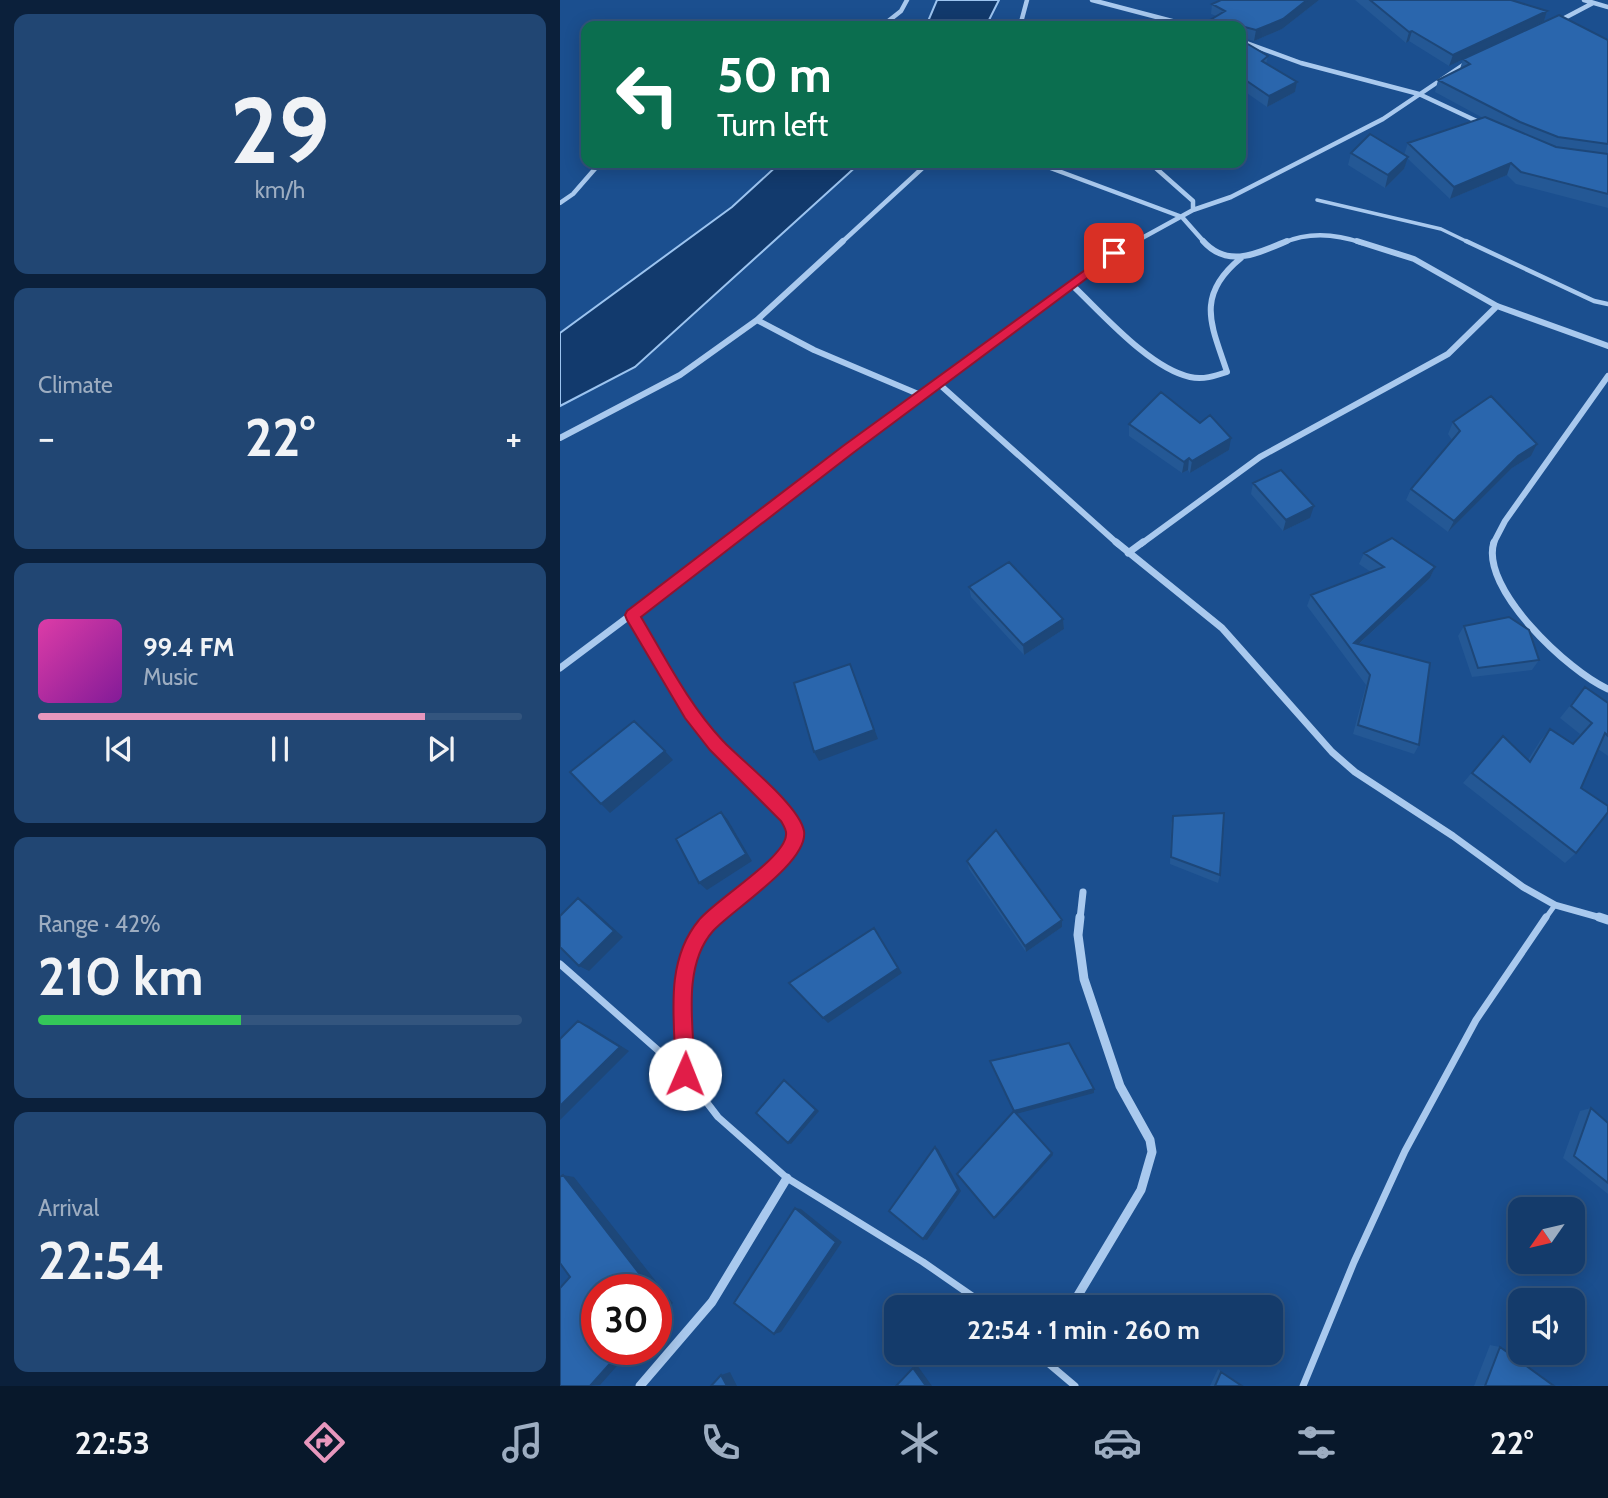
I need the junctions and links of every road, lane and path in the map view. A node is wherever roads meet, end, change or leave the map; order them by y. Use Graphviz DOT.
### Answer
graph roads {
  1 [pos="907,0"];
  2 [pos="1027,0"];
  3 [pos="1092,0"];
  4 [pos="1116,0"];
  5 [pos="1584,0"];
  6 [pos="1105,3"];
  7 [pos="1593,3"];
  8 [pos="1608,8"];
  9 [pos="888,21"];
  10 [pos="1021,21"];
  11 [pos="1172,21"];
  12 [pos="1551,24"];
  13 [pos="1246,43"];
  14 [pos="1474,59"];
  15 [pos="1419,93"];
  16 [pos="1490,128"];
  17 [pos="596,168"];
  18 [pos="923,168"];
  19 [pos="1050,168"];
  20 [pos="1156,168"];
  21 [pos="1317,200"];
  22 [pos="560,203"];
  23 [pos="1193,210"];
  24 [pos="1182,217"];
  25 [pos="1241,258"];
  26 [pos="1071,285"];
  27 [pos="1608,304"];
  28 [pos="1497,306"];
  29 [pos="757,320"];
  30 [pos="1608,346"];
  31 [pos="1608,376"];
  32 [pos="939,384"];
  33 [pos="923,396"];
  34 [pos="560,438"];
  35 [pos="1128,553"];
  36 [pos="632,615"];
  37 [pos="560,668"];
  38 [pos="1608,689"];
  39 [pos="1083,892"];
  40 [pos="1555,905"];
  41 [pos="1608,920"];
  42 [pos="560,964"];
  43 [pos="685,1074"];
  44 [pos="787,1178"];
  45 [pos="971,1295"];
  46 [pos="1078,1295"];
  47 [pos="1052,1365"];
  48 [pos="640,1386"];
  49 [pos="1075,1386"];
  50 [pos="1303,1386"];
  1 -- 9 [label="street"];
  2 -- 10 [label="street"];
  3 -- 6 [label="street"];
  4 -- 6 [label="street"];
  5 -- 7 [label="street"];
  6 -- 11 [label="street"];
  7 -- 8 [label="street"];
  7 -- 12 [label="street"];
  13 -- 15 [label="street"];
  14 -- 15 [label="street"];
  15 -- 16 [label="street"];
  15 -- 23 [label="street"];
  17 -- 22 [label="street"];
  18 -- 29 [label="street"];
  19 -- 24 [label="street"];
  20 -- 23 [label="street"];
  21 -- 27 [label="lane"];
  23 -- 24 [label="street"];
  24 -- 25 [label="street"];
  24 -- 26 [label="street"];
  25 -- 26 [label="street"];
  25 -- 28 [label="street"];
  26 -- 32 [label="street"];
  28 -- 30 [label="street"];
  28 -- 35 [label="street"];
  29 -- 33 [label="street"];
  29 -- 34 [label="street"];
  31 -- 38 [label="street"];
  32 -- 33 [label="street"];
  32 -- 35 [label="street"];
  33 -- 36 [label="street"];
  35 -- 40 [label="street"];
  36 -- 37 [label="street"];
  36 -- 43 [label="street"];
  39 -- 46 [label="street"];
  40 -- 41 [label="street"];
  40 -- 50 [label="lane"];
  42 -- 43 [label="lane"];
  43 -- 44 [label="lane"];
  44 -- 45 [label="lane"];
  44 -- 48 [label="street"];
  47 -- 49 [label="lane"];
}
